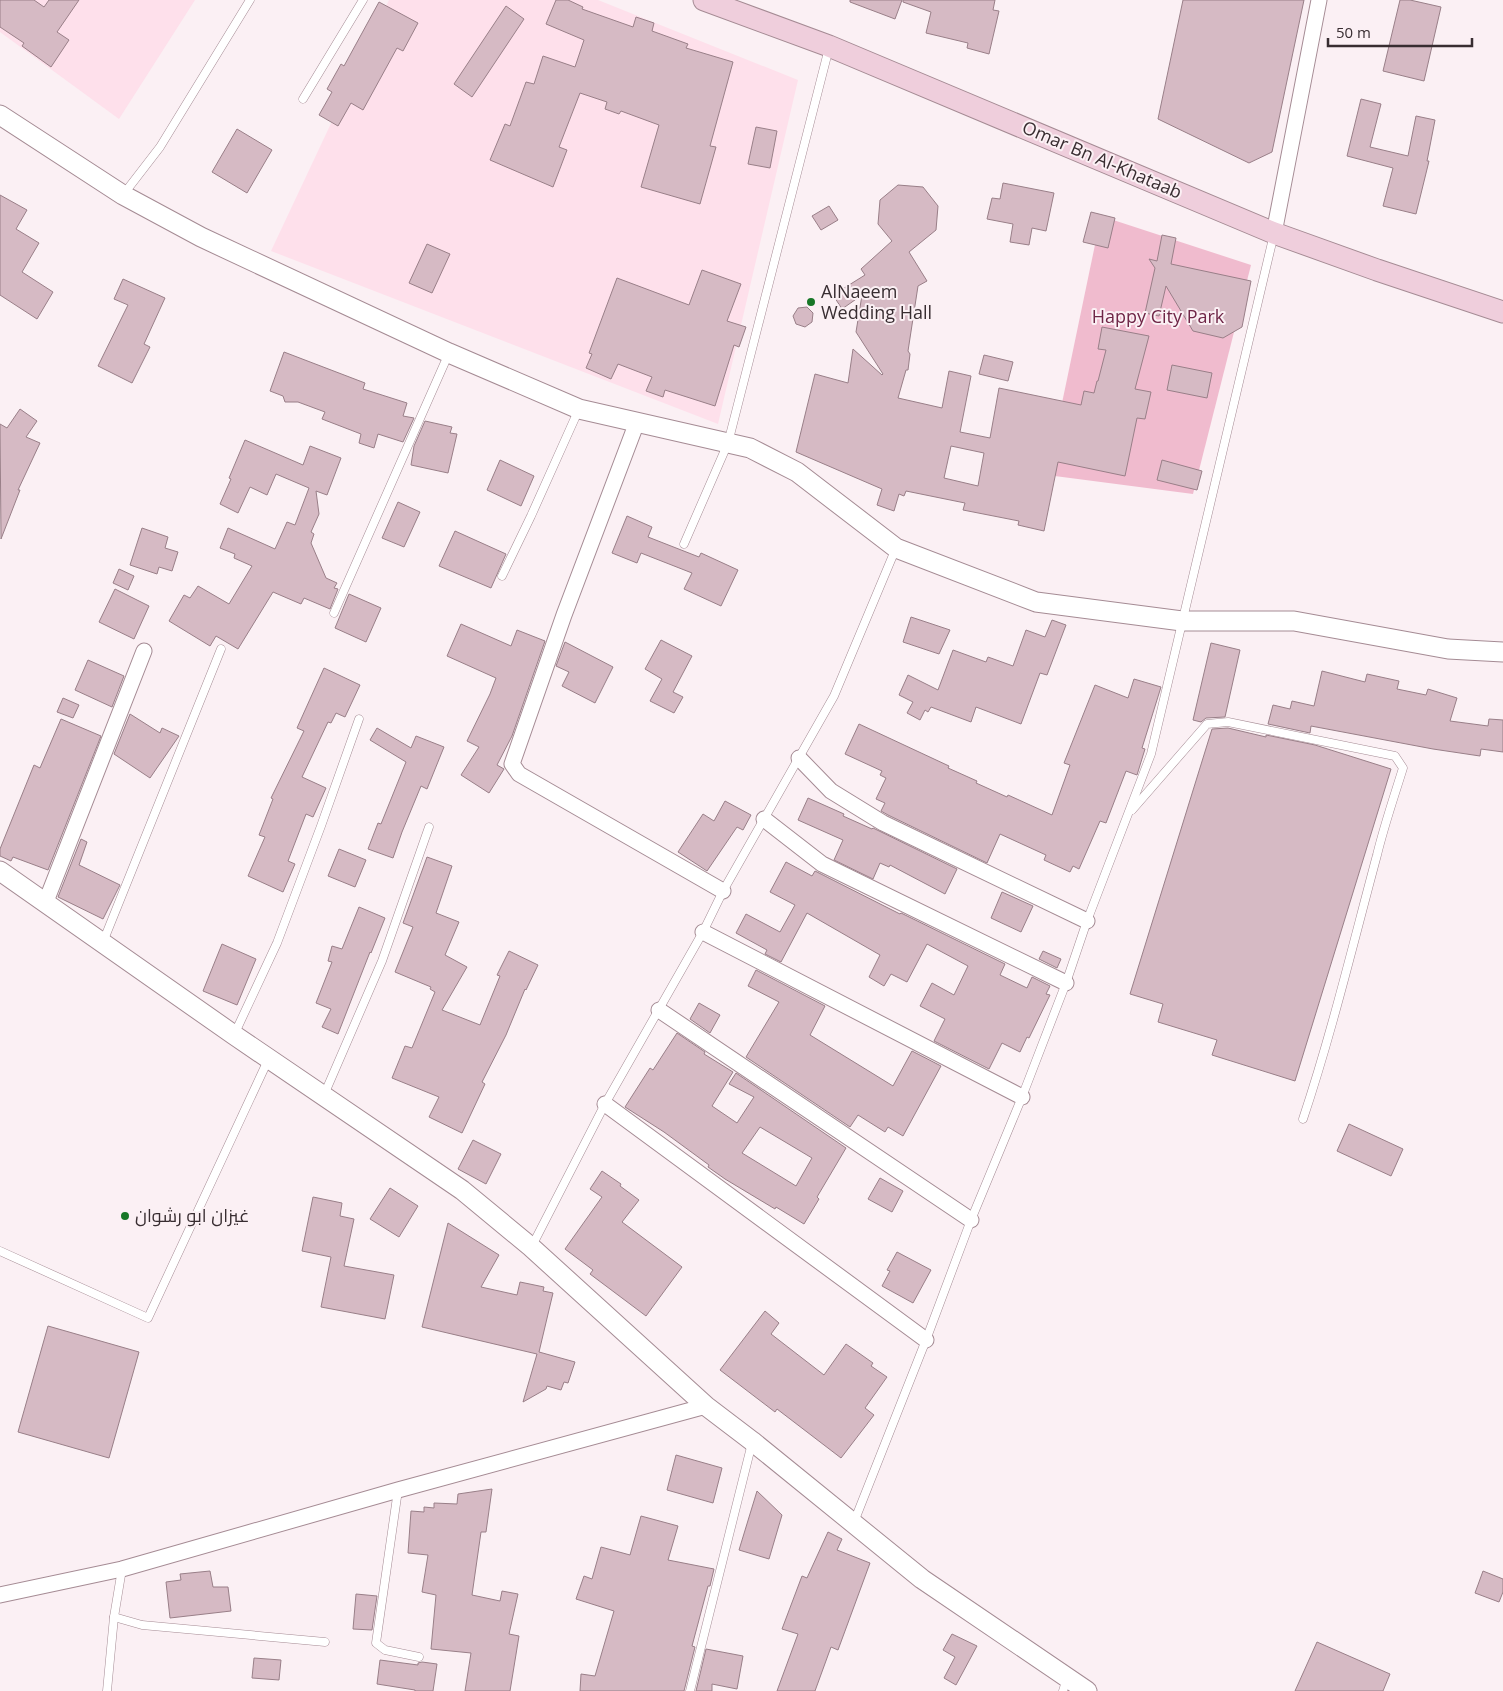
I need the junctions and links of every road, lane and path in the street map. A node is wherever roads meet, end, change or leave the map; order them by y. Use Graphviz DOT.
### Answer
graph roads {
  1 [pos="250,0"];
  2 [pos="363,0"];
  3 [pos="704,0"];
  4 [pos="1319,0"];
  5 [pos="829,46"];
  6 [pos="303,99"];
  7 [pos="0,115"];
  8 [pos="123,195"];
  9 [pos="1274,233"];
  10 [pos="1503,312"];
  11 [pos="449,353"];
  12 [pos="579,408"];
  13 [pos="637,422"];
  14 [pos="728,443"];
  15 [pos="684,544"];
  16 [pos="896,548"];
  17 [pos="502,576"];
  18 [pos="334,613"];
  19 [pos="1182,621"];
  20 [pos="221,648"];
  21 [pos="144,651"];
  22 [pos="1503,652"];
  23 [pos="359,719"];
  24 [pos="798,758"];
  25 [pos="1128,814"];
  26 [pos="764,819"];
  27 [pos="429,827"];
  28 [pos="0,871"];
  29 [pos="723,891"];
  30 [pos="45,904"];
  31 [pos="1087,921"];
  32 [pos="703,932"];
  33 [pos="102,944"];
  34 [pos="1066,983"];
  35 [pos="659,1010"];
  36 [pos="234,1035"];
  37 [pos="269,1058"];
  38 [pos="323,1096"];
  39 [pos="1022,1097"];
  40 [pos="605,1104"];
  41 [pos="1303,1119"];
  42 [pos="971,1220"];
  43 [pos="531,1248"];
  44 [pos="0,1251"];
  45 [pos="926,1340"];
  46 [pos="706,1406"];
  47 [pos="752,1441"];
  48 [pos="398,1490"];
  49 [pos="854,1522"];
  50 [pos="122,1569"];
  51 [pos="0,1595"];
  52 [pos="114,1617"];
  53 [pos="325,1642"];
  54 [pos="419,1657"];
  55 [pos="1065,1685"];
  56 [pos="107,1691"];
  57 [pos="690,1691"];
  58 [pos="1087,1691"];
  1 -- 8 [label="lane"];
  2 -- 6 [label="lane"];
  3 -- 5 [label="main road, Omar Bn Al-Khataab"];
  4 -- 9 [label="street"];
  5 -- 9 [label="main road, Omar Bn Al-Khataab"];
  5 -- 14 [label="lane"];
  7 -- 8 [label="street"];
  8 -- 11 [label="street"];
  9 -- 10 [label="main road, Omar Bn Al-Khataab"];
  9 -- 19 [label="lane"];
  11 -- 12 [label="street"];
  11 -- 18 [label="lane"];
  12 -- 13 [label="street"];
  12 -- 17 [label="lane"];
  13 -- 14 [label="street"];
  13 -- 29 [label="street"];
  14 -- 15 [label="lane"];
  14 -- 16 [label="street"];
  16 -- 19 [label="street"];
  16 -- 24 [label="lane"];
  19 -- 22 [label="street"];
  19 -- 25 [label="lane"];
  20 -- 33 [label="lane"];
  21 -- 30 [label="street"];
  23 -- 36 [label="lane"];
  24 -- 26 [label="lane"];
  24 -- 31 [label="street"];
  25 -- 31 [label="lane"];
  25 -- 41 [label="lane"];
  26 -- 29 [label="lane"];
  26 -- 34 [label="street"];
  27 -- 38 [label="lane"];
  28 -- 30 [label="street"];
  29 -- 32 [label="lane"];
  30 -- 33 [label="street"];
  31 -- 34 [label="lane"];
  32 -- 35 [label="lane"];
  32 -- 39 [label="street"];
  33 -- 36 [label="street"];
  34 -- 39 [label="lane"];
  35 -- 40 [label="lane"];
  35 -- 42 [label="street"];
  36 -- 37 [label="street"];
  37 -- 38 [label="street"];
  37 -- 44 [label="lane"];
  38 -- 43 [label="street"];
  39 -- 42 [label="lane"];
  40 -- 43 [label="lane"];
  40 -- 45 [label="street"];
  42 -- 45 [label="lane"];
  43 -- 46 [label="street"];
  45 -- 49 [label="lane"];
  46 -- 47 [label="street"];
  46 -- 48 [label="street"];
  47 -- 49 [label="street"];
  47 -- 57 [label="lane"];
  48 -- 50 [label="street"];
  48 -- 54 [label="lane"];
  49 -- 55 [label="street"];
  50 -- 51 [label="street"];
  50 -- 52 [label="lane"];
  52 -- 53 [label="lane"];
  52 -- 56 [label="lane"];
  55 -- 58 [label="street"];
}
